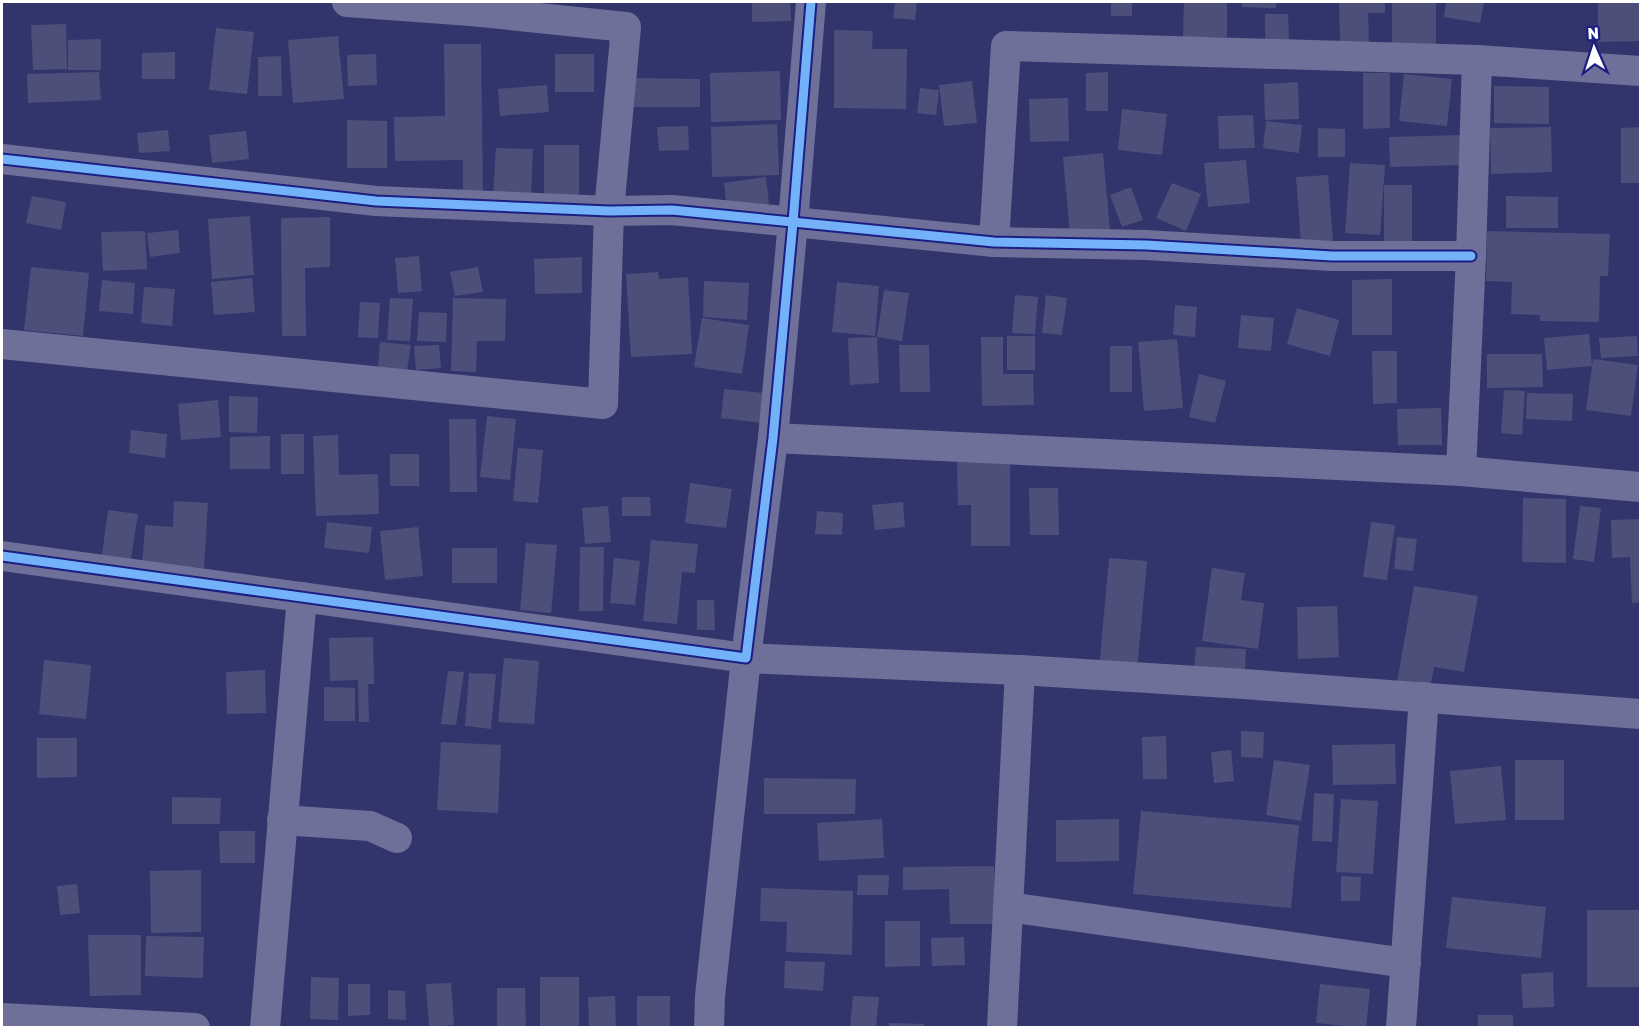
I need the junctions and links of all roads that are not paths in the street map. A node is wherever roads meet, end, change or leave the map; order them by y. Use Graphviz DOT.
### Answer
graph roads {
  1 [pos="347,2"];
  2 [pos="811,2"];
  3 [pos="627,14"];
  4 [pos="1477,60"];
  5 [pos="1641,70"];
  6 [pos="2,159"];
  7 [pos="609,211"];
  8 [pos="793,222"];
  9 [pos="994,242"];
  10 [pos="1471,256"];
  11 [pos="2,344"];
  12 [pos="773,438"];
  13 [pos="1461,471"];
  14 [pos="1641,487"];
  15 [pos="2,555"];
  16 [pos="302,597"];
  17 [pos="746,658"];
  18 [pos="1020,670"];
  19 [pos="1424,697"];
  20 [pos="1641,714"];
  21 [pos="282,820"];
  22 [pos="397,838"];
  23 [pos="1008,907"];
  24 [pos="1406,963"];
  25 [pos="2,1018"];
  26 [pos="195,1028"];
  27 [pos="265,1028"];
  28 [pos="709,1028"];
  29 [pos="1002,1028"];
  30 [pos="1401,1028"];
  1 -- 3 [label="street"];
  2 -- 8 [label="street"];
  3 -- 7 [label="street"];
  4 -- 5 [label="street"];
  4 -- 9 [label="street"];
  4 -- 10 [label="street"];
  6 -- 7 [label="street"];
  7 -- 8 [label="street"];
  7 -- 11 [label="street"];
  8 -- 9 [label="street"];
  8 -- 12 [label="street"];
  9 -- 10 [label="street"];
  10 -- 13 [label="street"];
  12 -- 13 [label="street"];
  12 -- 17 [label="street"];
  13 -- 14 [label="street"];
  15 -- 16 [label="street"];
  16 -- 17 [label="street"];
  16 -- 21 [label="street"];
  17 -- 18 [label="street"];
  17 -- 28 [label="street"];
  18 -- 19 [label="street"];
  18 -- 23 [label="street"];
  19 -- 20 [label="street"];
  19 -- 24 [label="street"];
  21 -- 22 [label="street"];
  21 -- 27 [label="street"];
  23 -- 24 [label="street"];
  23 -- 29 [label="street"];
  24 -- 30 [label="street"];
  25 -- 26 [label="street"];
}
